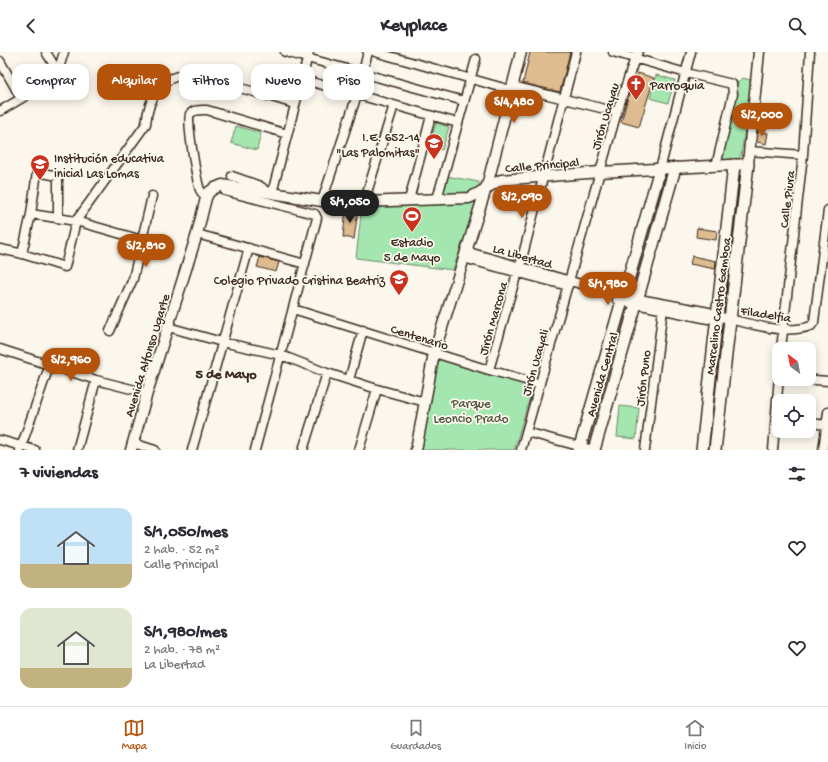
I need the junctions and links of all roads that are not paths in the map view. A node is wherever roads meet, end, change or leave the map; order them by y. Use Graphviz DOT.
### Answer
graph roads {
  1 [pos="46,52"];
  2 [pos="64,52"];
  3 [pos="285,52"];
  4 [pos="368,52"];
  5 [pos="375,52"];
  6 [pos="521,52"];
  7 [pos="576,52"];
  8 [pos="613,52"];
  9 [pos="691,52"];
  10 [pos="759,52"];
  11 [pos="810,52"];
  12 [pos="308,55"];
  13 [pos="636,55"];
  14 [pos="476,59"];
  15 [pos="0,61"];
  16 [pos="53,64"];
  17 [pos="60,64"];
  18 [pos="336,64"];
  19 [pos="365,64"];
  20 [pos="686,73"];
  21 [pos="374,76"];
  22 [pos="470,78"];
  23 [pos="12,83"];
  24 [pos="512,88"];
  25 [pos="564,99"];
  26 [pos="17,100"];
  27 [pos="296,100"];
  28 [pos="355,100"];
  29 [pos="374,100"];
  30 [pos="464,101"];
  31 [pos="295,104"];
  32 [pos="394,105"];
  33 [pos="0,111"];
  34 [pos="617,112"];
  35 [pos="431,116"];
  36 [pos="458,123"];
  37 [pos="287,134"];
  38 [pos="749,151"];
  39 [pos="803,154"];
  40 [pos="748,164"];
  41 [pos="734,165"];
  42 [pos="716,166"];
  43 [pos="675,168"];
  44 [pos="660,169"];
  45 [pos="600,172"];
  46 [pos="232,176"];
  47 [pos="543,177"];
  48 [pos="222,185"];
  49 [pos="485,189"];
  50 [pos="267,192"];
  51 [pos="152,196"];
  52 [pos="206,198"];
  53 [pos="437,199"];
  54 [pos="409,200"];
  55 [pos="322,201"];
  56 [pos="364,202"];
  57 [pos="828,210"];
  58 [pos="31,214"];
  59 [pos="58,218"];
  60 [pos="76,221"];
  61 [pos="197,234"];
  62 [pos="142,240"];
  63 [pos="249,248"];
  64 [pos="0,249"];
  65 [pos="0,254"];
  66 [pos="20,254"];
  67 [pos="464,254"];
  68 [pos="305,264"];
  69 [pos="518,269"];
  70 [pos="570,284"];
  71 [pos="622,299"];
  72 [pos="636,302"];
  73 [pos="293,309"];
  74 [pos="663,309"];
  75 [pos="716,316"];
  76 [pos="730,319"];
  77 [pos="168,327"];
  78 [pos="363,330"];
  79 [pos="110,331"];
  80 [pos="783,331"];
  81 [pos="222,342"];
  82 [pos="782,342"];
  83 [pos="0,349"];
  84 [pos="434,353"];
  85 [pos="281,355"];
  86 [pos="50,364"];
  87 [pos="489,370"];
  88 [pos="327,372"];
  89 [pos="96,380"];
  90 [pos="349,380"];
  91 [pos="816,380"];
  92 [pos="828,381"];
  93 [pos="540,384"];
  94 [pos="778,386"];
  95 [pos="377,389"];
  96 [pos="148,393"];
  97 [pos="424,402"];
  98 [pos="828,412"];
  99 [pos="816,424"];
  100 [pos="827,425"];
  101 [pos="526,432"];
  102 [pos="0,440"];
  103 [pos="132,446"];
  104 [pos="21,448"];
  105 [pos="580,448"];
  106 [pos="35,450"];
  107 [pos="77,450"];
  108 [pos="156,450"];
  109 [pos="192,450"];
  110 [pos="255,450"];
  111 [pos="303,450"];
  112 [pos="359,450"];
  113 [pos="416,450"];
  114 [pos="521,450"];
  115 [pos="594,450"];
  116 [pos="645,450"];
  117 [pos="702,450"];
  118 [pos="714,450"];
  119 [pos="772,450"];
  120 [pos="823,450"];
  1 -- 16 [label="street"];
  2 -- 17 [label="street"];
  3 -- 12 [label="street"];
  4 -- 19 [label="street"];
  5 -- 22 [label="street"];
  6 -- 24 [label="street"];
  7 -- 25 [label="street, Jirón Marcona"];
  8 -- 13 [label="street"];
  9 -- 20 [label="street"];
  10 -- 38 [label="street"];
  11 -- 39 [label="street, Calle Piura"];
  12 -- 18 [label="street"];
  13 -- 20 [label="street"];
  13 -- 34 [label="street, Jirón Ucayau"];
  14 -- 22 [label="street"];
  15 -- 23 [label="street"];
  20 -- 42 [label="street"];
  20 -- 44 [label="street"];
  21 -- 30 [label="street"];
  22 -- 24 [label="street"];
  22 -- 30 [label="street"];
  24 -- 25 [label="street"];
  24 -- 49 [label="street"];
  25 -- 34 [label="street"];
  25 -- 47 [label="street, Jirón Marcona"];
  26 -- 33 [label="street"];
  27 -- 31 [label="street"];
  28 -- 55 [label="street"];
  29 -- 32 [label="street"];
  30 -- 36 [label="street"];
  31 -- 37 [label="street"];
  31 -- 60 [label="street"];
  32 -- 35 [label="street"];
  32 -- 56 [label="street"];
  34 -- 45 [label="street, Jirón Ucayau"];
  35 -- 36 [label="street"];
  35 -- 54 [label="street"];
  36 -- 53 [label="street"];
  37 -- 50 [label="street"];
  37 -- 52 [label="street"];
  38 -- 39 [label="street"];
  38 -- 40 [label="street"];
  39 -- 80 [label="street, Calle Piura"];
  40 -- 41 [label="street, Calle Principal"];
  40 -- 76 [label="main road, Marcelino Castro Gamboa"];
  41 -- 42 [label="street, Calle Principal"];
  41 -- 75 [label="main road, Marcelino Castro Gamboa"];
  42 -- 43 [label="street, Calle Principal"];
  43 -- 44 [label="street, Calle Principal"];
  43 -- 72 [label="main road, Avenida Central"];
  44 -- 45 [label="street, Calle Principal"];
  44 -- 71 [label="main road, Avenida Central"];
  45 -- 47 [label="street, Calle Principal"];
  45 -- 70 [label="street, Jirón Ucayau"];
  46 -- 50 [label="street"];
  47 -- 49 [label="street, Calle Principal"];
  47 -- 69 [label="street, Jirón Marcona"];
  48 -- 50 [label="street, Calle Principal"];
  48 -- 52 [label="street"];
  48 -- 68 [label="street"];
  49 -- 53 [label="street, Calle Principal"];
  49 -- 67 [label="street"];
  50 -- 55 [label="street, Calle Principal"];
  51 -- 62 [label="street"];
  52 -- 61 [label="street, Avenida Alfonso Ugarte"];
  53 -- 54 [label="street, Calle Principal"];
  54 -- 56 [label="street, Calle Principal"];
  55 -- 56 [label="street, Calle Principal"];
  57 -- 80 [label="street, Filadelfia"];
  58 -- 59 [label="street"];
  58 -- 59 [label="street"];
  58 -- 66 [label="street"];
  59 -- 60 [label="street"];
  60 -- 62 [label="street"];
  60 -- 66 [label="street"];
  61 -- 63 [label="street"];
  61 -- 77 [label="street, Avenida Alfonso Ugarte"];
  62 -- 79 [label="street"];
  63 -- 68 [label="street"];
  63 -- 81 [label="street"];
  64 -- 66 [label="street"];
  65 -- 66 [label="street"];
  67 -- 69 [label="street, La Libertad"];
  67 -- 84 [label="street"];
  68 -- 73 [label="street"];
  69 -- 70 [label="street, La Libertad"];
  69 -- 87 [label="street, Jirón Marcona"];
  70 -- 71 [label="street, La Libertad"];
  70 -- 93 [label="street, Jirón Ucayali"];
  71 -- 72 [label="street, La Libertad"];
  71 -- 105 [label="main road, Avenida Central"];
  72 -- 74 [label="street, La Libertad"];
  72 -- 75 [label="street, La Libertad"];
  72 -- 115 [label="main road, Avenida Central"];
  73 -- 78 [label="street, Centenario"];
  73 -- 85 [label="street"];
  74 -- 75 [label="street, La Libertad"];
  74 -- 116 [label="street, Jirón Puno"];
  75 -- 76 [label="street, Filadelfia"];
  75 -- 117 [label="main road, Marcelino Castro Gamboa"];
  76 -- 80 [label="street, Filadelfia"];
  76 -- 118 [label="main road, Marcelino Castro Gamboa"];
  77 -- 81 [label="street"];
  77 -- 96 [label="street, Avenida Alfonso Ugarte"];
  78 -- 84 [label="street, Centenario"];
  78 -- 90 [label="street"];
  80 -- 82 [label="street, Calle Piura"];
  81 -- 85 [label="street"];
  81 -- 109 [label="street"];
  83 -- 86 [label="street"];
  84 -- 87 [label="street, Centenario"];
  84 -- 97 [label="street"];
  85 -- 88 [label="street"];
  85 -- 110 [label="street"];
  86 -- 89 [label="street"];
  86 -- 104 [label="street"];
  87 -- 93 [label="street, Centenario"];
  88 -- 90 [label="street"];
  88 -- 111 [label="street"];
  89 -- 96 [label="street"];
  89 -- 107 [label="street"];
  90 -- 95 [label="street"];
  91 -- 92 [label="street"];
  93 -- 101 [label="street, Jirón Ucayali"];
  94 -- 119 [label="street"];
  95 -- 97 [label="street"];
  95 -- 112 [label="street"];
  96 -- 103 [label="street, Avenida Alfonso Ugarte"];
  97 -- 113 [label="street"];
  98 -- 100 [label="street"];
  99 -- 100 [label="street"];
  100 -- 120 [label="street"];
  101 -- 105 [label="street"];
  101 -- 114 [label="street, Jirón Ucayali"];
  102 -- 104 [label="street"];
  103 -- 108 [label="street"];
  104 -- 106 [label="street"];
  105 -- 115 [label="street"];
}
